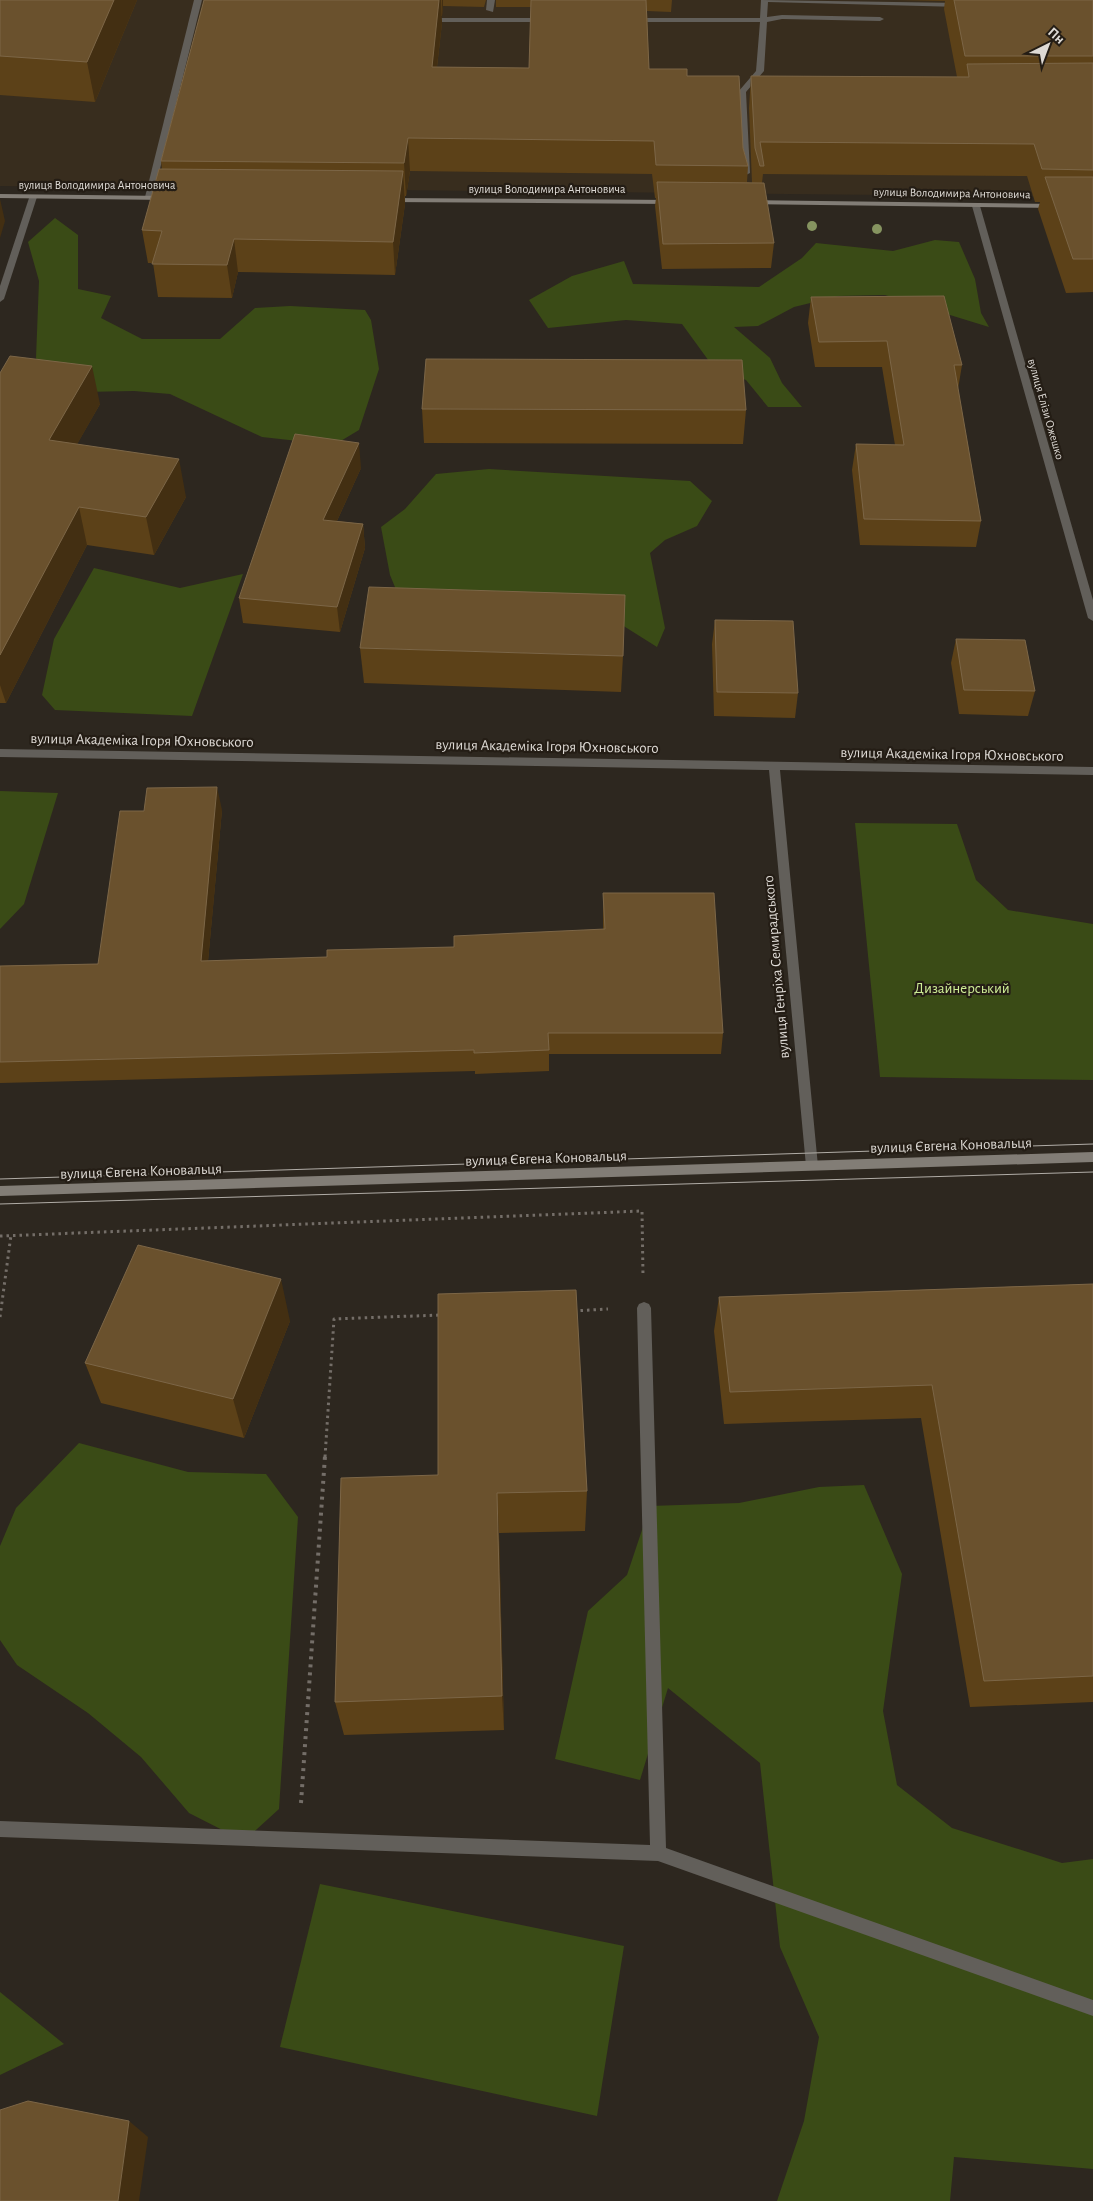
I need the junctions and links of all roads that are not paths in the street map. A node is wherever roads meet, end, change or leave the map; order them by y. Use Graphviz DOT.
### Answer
graph roads {
  1 [pos="198,0"];
  2 [pos="491,0"];
  3 [pos="765,0"];
  4 [pos="967,5"];
  5 [pos="490,10"];
  6 [pos="195,19"];
  7 [pos="205,19"];
  8 [pos="880,19"];
  9 [pos="419,20"];
  10 [pos="557,20"];
  11 [pos="616,20"];
  12 [pos="765,20"];
  13 [pos="742,92"];
  14 [pos="751,92"];
  15 [pos="746,181"];
  16 [pos="0,196"];
  17 [pos="33,196"];
  18 [pos="149,198"];
  19 [pos="179,198"];
  20 [pos="378,200"];
  21 [pos="684,202"];
  22 [pos="742,202"];
  23 [pos="976,206"];
  24 [pos="1064,206"];
  25 [pos="0,299"];
  26 [pos="1093,618"];
  27 [pos="0,753"];
  28 [pos="774,765"];
  29 [pos="1093,771"];
  30 [pos="1093,1157"];
  31 [pos="812,1166"];
  32 [pos="0,1191"];
  33 [pos="644,1308"];
  34 [pos="0,1830"];
  35 [pos="658,1853"];
  36 [pos="1093,2008"];
  1 -- 6 [label="street"];
  2 -- 5 [label="street"];
  3 -- 4 [label="street"];
  3 -- 12 [label="street"];
  6 -- 7 [label="street"];
  6 -- 18 [label="street"];
  8 -- 12 [label="street"];
  9 -- 10 [label="street"];
  11 -- 12 [label="street"];
  12 -- 13 [label="street"];
  13 -- 14 [label="street"];
  13 -- 15 [label="street"];
  16 -- 17 [label="main road, вулиця Володимира Антоновича"];
  17 -- 18 [label="main road, вулиця Володимира Антоновича"];
  17 -- 25 [label="street"];
  18 -- 19 [label="main road, вулиця Володимира Антоновича"];
  20 -- 21 [label="main road, вулиця Володимира Антоновича"];
  22 -- 23 [label="main road, вулиця Володимира Антоновича"];
  23 -- 24 [label="main road, вулиця Володимира Антоновича"];
  23 -- 26 [label="street, вулиця Елізи Ожешко"];
  27 -- 28 [label="street, вулиця Академіка Ігоря Юхновського"];
  28 -- 29 [label="street, вулиця Академіка Ігоря Юхновського"];
  28 -- 31 [label="street, вулиця Генріха Семирадського"];
  30 -- 31 [label="main road, вулиця Євгена Коновальця"];
  31 -- 32 [label="main road, вулиця Євгена Коновальця"];
  33 -- 35 [label="street"];
  34 -- 35 [label="street"];
  35 -- 36 [label="street"];
}
